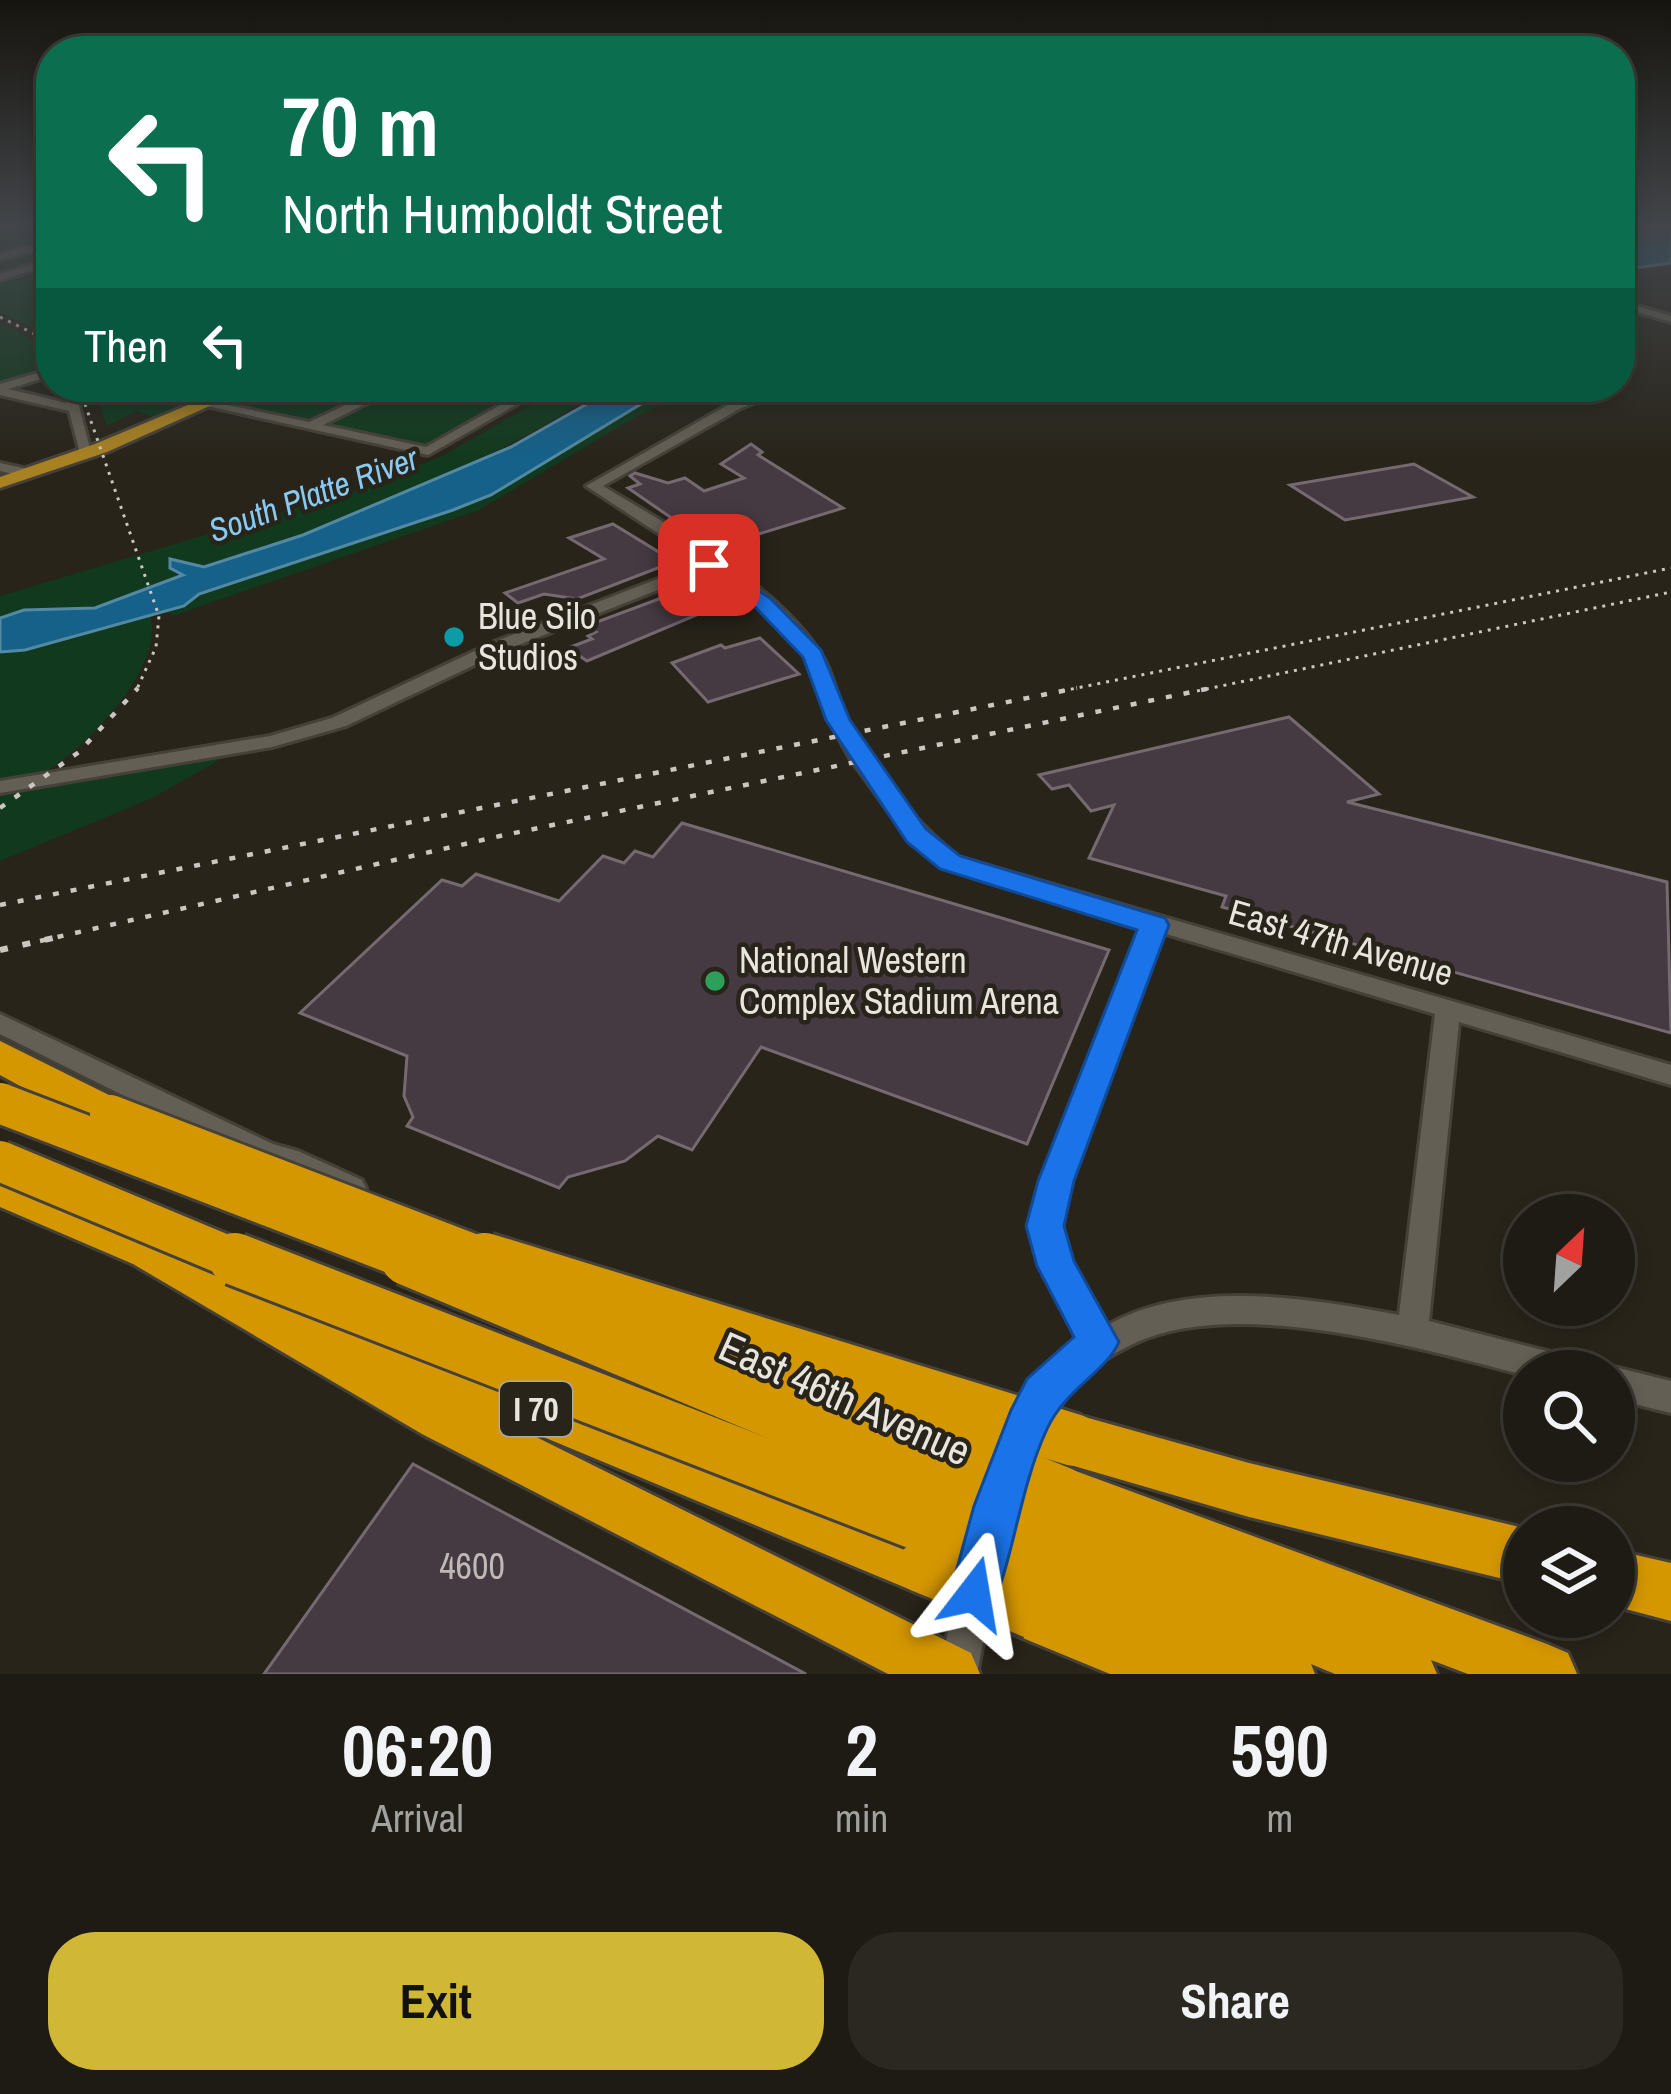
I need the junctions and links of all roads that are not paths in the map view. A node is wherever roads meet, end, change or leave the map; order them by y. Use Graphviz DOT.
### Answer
graph roads {
  1 [pos="1635,308"];
  2 [pos="1671,319"];
  3 [pos="36,377"];
  4 [pos="0,390"];
  5 [pos="36,399"];
  6 [pos="47,402"];
  7 [pos="73,402"];
  8 [pos="208,402"];
  9 [pos="362,402"];
  10 [pos="515,402"];
  11 [pos="745,402"];
  12 [pos="204,404"];
  13 [pos="75,409"];
  14 [pos="311,426"];
  15 [pos="86,453"];
  16 [pos="0,467"];
  17 [pos="27,473"];
  18 [pos="0,483"];
  19 [pos="709,565"];
  20 [pos="0,787"];
  21 [pos="1154,925"];
  22 [pos="1448,1010"];
  23 [pos="0,1023"];
  24 [pos="0,1056"];
  25 [pos="1671,1075"];
  26 [pos="0,1079"];
  27 [pos="0,1103"];
  28 [pos="110,1114"];
  29 [pos="0,1161"];
  30 [pos="0,1187"];
  31 [pos="149,1250"];
  32 [pos="1412,1333"];
  33 [pos="1098,1342"];
  34 [pos="1503,1355"];
  35 [pos="1635,1388"];
  36 [pos="1671,1397"];
  37 [pos="997,1506"];
  38 [pos="1053,1530"];
  39 [pos="1503,1551"];
  40 [pos="1635,1583"];
  41 [pos="1671,1592"];
  42 [pos="954,1674"];
  43 [pos="1182,1674"];
  44 [pos="1285,1674"];
  45 [pos="1407,1674"];
  46 [pos="1546,1674"];
  1 -- 2 [label="street"];
  3 -- 4 [label="street"];
  4 -- 5 [label="street"];
  6 -- 13 [label="street"];
  7 -- 13 [label="street"];
  8 -- 12 [label="main road"];
  9 -- 14 [label="street"];
  10 -- 14 [label="street"];
  11 -- 19 [label="street, East 47th Avenue"];
  12 -- 14 [label="street"];
  12 -- 15 [label="main road"];
  13 -- 15 [label="street"];
  15 -- 17 [label="main road"];
  16 -- 17 [label="street"];
  17 -- 18 [label="main road"];
  19 -- 20 [label="street"];
  19 -- 21 [label="street, East 47th Avenue"];
  21 -- 22 [label="street, East 47th Avenue"];
  21 -- 33 [label="street"];
  22 -- 25 [label="street, East 47th Avenue"];
  22 -- 32 [label="street"];
  23 -- 37 [label="street, East 46th Avenue"];
  24 -- 28 [label="highway"];
  26 -- 28 [label="highway, I 70"];
  27 -- 38 [label="highway, bridge"];
  28 -- 38 [label="highway, I 70, bridge"];
  29 -- 38 [label="highway, bridge"];
  30 -- 31 [label="highway, I 70"];
  31 -- 38 [label="highway, I 70, bridge"];
  31 -- 42 [label="highway"];
  32 -- 33 [label="street"];
  32 -- 34 [label="street"];
  33 -- 37 [label="street"];
  35 -- 36 [label="street"];
  37 -- 42 [label="street"];
  38 -- 39 [label="highway"];
  38 -- 43 [label="highway, I 70"];
  38 -- 44 [label="highway"];
  38 -- 45 [label="highway"];
  38 -- 46 [label="highway, I 70"];
  40 -- 41 [label="highway"];
}
